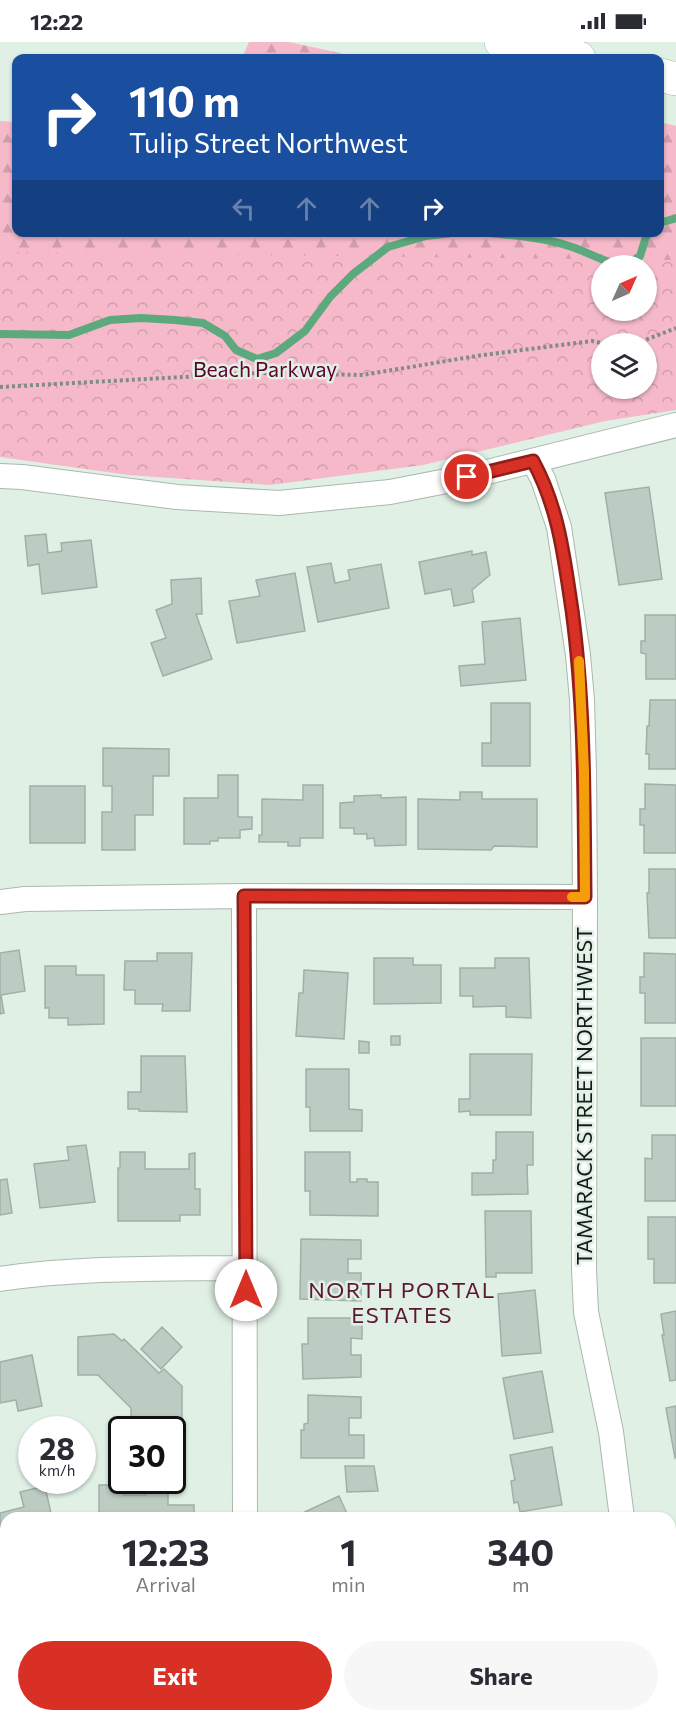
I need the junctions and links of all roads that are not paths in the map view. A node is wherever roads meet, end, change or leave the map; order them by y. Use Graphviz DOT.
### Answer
graph roads {
  1 [pos="501,42"];
  2 [pos="560,54"];
  3 [pos="676,425"];
  4 [pos="533,461"];
  5 [pos="0,476"];
  6 [pos="244,896"];
  7 [pos="585,897"];
  8 [pos="0,902"];
  9 [pos="246,1268"];
  10 [pos="0,1280"];
  11 [pos="245,1512"];
  12 [pos="621,1512"];
  1 -- 2 [label="main road"];
  3 -- 4 [label="street"];
  4 -- 5 [label="street"];
  4 -- 7 [label="street, TAMARACK STREET NORTHWEST"];
  6 -- 7 [label="street"];
  6 -- 8 [label="street"];
  6 -- 9 [label="street"];
  7 -- 12 [label="street, TAMARACK STREET NORTHWEST"];
  9 -- 10 [label="street"];
  9 -- 11 [label="street"];
}
